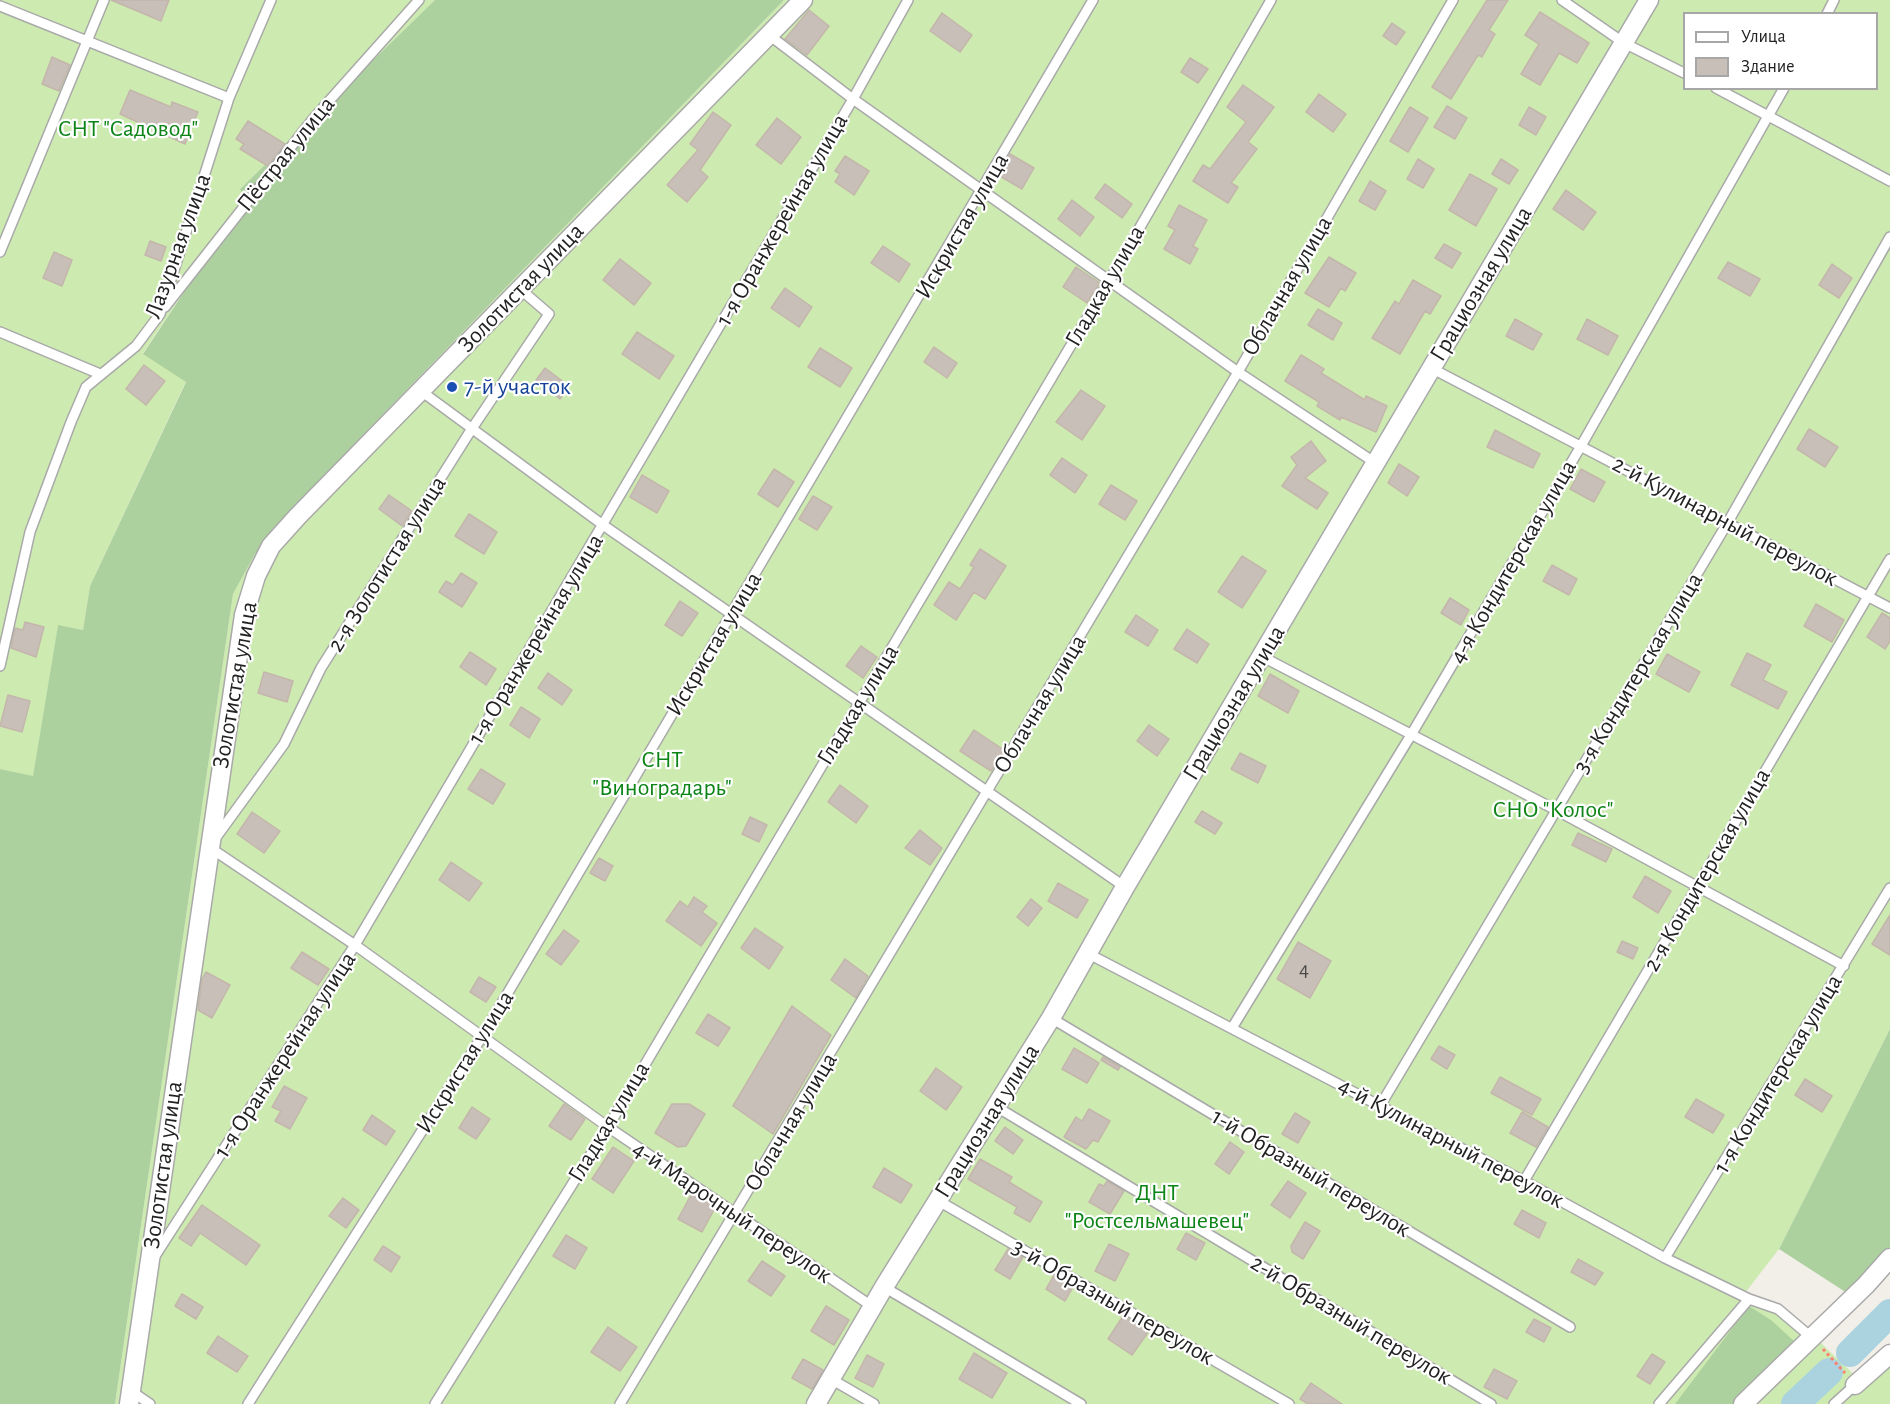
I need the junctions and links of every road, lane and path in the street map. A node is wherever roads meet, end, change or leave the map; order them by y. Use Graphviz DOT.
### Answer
graph roads {
  1 [pos="104,0"];
  2 [pos="271,0"];
  3 [pos="419,0"];
  4 [pos="803,0"];
  5 [pos="908,0"];
  6 [pos="1093,0"];
  7 [pos="1272,0"];
  8 [pos="1453,0"];
  9 [pos="1562,0"];
  10 [pos="1649,0"];
  11 [pos="0,6"];
  12 [pos="769,35"];
  13 [pos="88,41"];
  14 [pos="1624,43"];
  15 [pos="1683,72"];
  16 [pos="1720,90"];
  17 [pos="1783,90"];
  18 [pos="229,98"];
  19 [pos="853,99"];
  20 [pos="1769,115"];
  21 [pos="1890,181"];
  22 [pos="983,191"];
  23 [pos="1890,237"];
  24 [pos="0,252"];
  25 [pos="1109,280"];
  26 [pos="520,289"];
  27 [pos="160,314"];
  28 [pos="0,332"];
  29 [pos="1431,368"];
  30 [pos="1238,372"];
  31 [pos="100,374"];
  32 [pos="421,391"];
  33 [pos="471,430"];
  34 [pos="1581,446"];
  35 [pos="1377,464"];
  36 [pos="1728,522"];
  37 [pos="603,525"];
  38 [pos="1890,559"];
  39 [pos="1868,597"];
  40 [pos="1890,608"];
  41 [pos="732,614"];
  42 [pos="1261,656"];
  43 [pos="0,665"];
  44 [pos="861,701"];
  45 [pos="1411,735"];
  46 [pos="988,791"];
  47 [pos="1556,810"];
  48 [pos="209,847"];
  49 [pos="1699,886"];
  50 [pos="1125,887"];
  51 [pos="1890,888"];
  52 [pos="355,945"];
  53 [pos="1087,953"];
  54 [pos="1844,966"];
  55 [pos="1051,1018"];
  56 [pos="1232,1028"];
  57 [pos="483,1035"];
  58 [pos="995,1106"];
  59 [pos="1380,1106"];
  60 [pos="608,1127"];
  61 [pos="1524,1181"];
  62 [pos="937,1200"];
  63 [pos="735,1215"];
  64 [pos="1890,1257"];
  65 [pos="1665,1258"];
  66 [pos="147,1269"];
  67 [pos="885,1287"];
  68 [pos="1749,1299"];
  69 [pos="873,1307"];
  70 [pos="1570,1328"];
  71 [pos="1811,1337"];
  72 [pos="1890,1354"];
  73 [pos="831,1379"];
  74 [pos="1855,1385"];
  75 [pos="130,1397"];
  76 [pos="150,1404"];
  77 [pos="248,1404"];
  78 [pos="435,1404"];
  79 [pos="620,1404"];
  80 [pos="816,1404"];
  81 [pos="874,1404"];
  82 [pos="1081,1404"];
  83 [pos="1289,1404"];
  84 [pos="1491,1404"];
  85 [pos="1659,1404"];
  86 [pos="1743,1404"];
  87 [pos="1834,1404"];
  1 -- 13 [label="lane"];
  2 -- 18 [label="lane, Лазурная улица"];
  3 -- 27 [label="lane, Пёстрая улица"];
  4 -- 12 [label="street, Золотистая улица"];
  5 -- 19 [label="lane, 1-я Оранжерейная улица"];
  6 -- 22 [label="lane, Искристая улица"];
  7 -- 25 [label="lane, Гладкая улица"];
  8 -- 30 [label="lane, Облачная улица"];
  9 -- 14 [label="lane"];
  10 -- 14 [label="street, Грациозная улица"];
  11 -- 13 [label="lane"];
  12 -- 19 [label="lane"];
  12 -- 26 [label="street, Золотистая улица"];
  13 -- 18 [label="lane"];
  13 -- 24 [label="lane"];
  14 -- 15 [label="lane"];
  14 -- 29 [label="street, Грациозная улица"];
  16 -- 20 [label="lane"];
  17 -- 20 [label="lane, 4-я Кондитерская улица"];
  18 -- 27 [label="lane, Лазурная улица"];
  19 -- 22 [label="lane"];
  19 -- 37 [label="lane, 1-я Оранжерейная улица"];
  20 -- 21 [label="lane"];
  20 -- 34 [label="lane, 4-я Кондитерская улица"];
  22 -- 25 [label="lane"];
  22 -- 41 [label="lane, Искристая улица"];
  23 -- 36 [label="lane, 3-я Кондитерская улица"];
  25 -- 30 [label="lane"];
  25 -- 44 [label="lane, Гладкая улица"];
  26 -- 32 [label="street, Золотистая улица"];
  26 -- 33 [label="lane, 2-я Золотистая улица"];
  27 -- 31 [label="lane, Лазурная улица"];
  28 -- 31 [label="lane"];
  29 -- 34 [label="lane, 2-й Кулинарный переулок"];
  29 -- 35 [label="street, Грациозная улица"];
  30 -- 35 [label="lane"];
  30 -- 46 [label="lane, Облачная улица"];
  31 -- 43 [label="lane"];
  32 -- 33 [label="lane"];
  32 -- 48 [label="street, Золотистая улица"];
  33 -- 37 [label="lane"];
  33 -- 48 [label="lane, 2-я Золотистая улица"];
  34 -- 36 [label="lane, 2-й Кулинарный переулок"];
  34 -- 45 [label="lane, 4-я Кондитерская улица"];
  35 -- 42 [label="street, Грациозная улица"];
  36 -- 39 [label="lane, 2-й Кулинарный переулок"];
  36 -- 47 [label="lane, 3-я Кондитерская улица"];
  37 -- 41 [label="lane"];
  37 -- 52 [label="lane, 1-я Оранжерейная улица"];
  38 -- 39 [label="lane, 2-я Кондитерская улица"];
  39 -- 40 [label="lane, 2-й Кулинарный переулок"];
  39 -- 49 [label="lane, 2-я Кондитерская улица"];
  41 -- 44 [label="lane"];
  41 -- 57 [label="lane, Искристая улица"];
  42 -- 45 [label="lane"];
  42 -- 50 [label="street, Грациозная улица"];
  44 -- 46 [label="lane"];
  44 -- 60 [label="lane, Гладкая улица"];
  45 -- 47 [label="lane"];
  45 -- 56 [label="lane, 4-я Кондитерская улица"];
  46 -- 50 [label="lane"];
  46 -- 63 [label="lane, Облачная улица"];
  47 -- 49 [label="lane"];
  47 -- 59 [label="lane, 3-я Кондитерская улица"];
  48 -- 52 [label="lane, 4-й Марочный переулок"];
  48 -- 66 [label="street, Золотистая улица"];
  49 -- 54 [label="lane"];
  49 -- 61 [label="lane, 2-я Кондитерская улица"];
  50 -- 53 [label="street, Грациозная улица"];
  51 -- 54 [label="lane, 1-я Кондитерская улица"];
  52 -- 57 [label="lane, 4-й Марочный переулок"];
  52 -- 66 [label="lane, 1-я Оранжерейная улица"];
  53 -- 55 [label="street, Грациозная улица"];
  53 -- 56 [label="lane, 4-й Кулинарный переулок"];
  54 -- 65 [label="lane, 1-я Кондитерская улица"];
  55 -- 58 [label="street, Грациозная улица"];
  55 -- 70 [label="lane, 1-й Образный переулок"];
  56 -- 59 [label="lane, 4-й Кулинарный переулок"];
  57 -- 60 [label="lane, 4-й Марочный переулок"];
  57 -- 77 [label="lane, Искристая улица"];
  58 -- 62 [label="street, Грациозная улица"];
  58 -- 84 [label="lane, 2-й Образный переулок"];
  59 -- 61 [label="lane, 4-й Кулинарный переулок"];
  60 -- 63 [label="lane, 4-й Марочный переулок"];
  60 -- 78 [label="lane, Гладкая улица"];
  61 -- 65 [label="lane, 4-й Кулинарный переулок"];
  62 -- 67 [label="street, Грациозная улица"];
  62 -- 83 [label="lane, 3-й Образный переулок"];
  63 -- 69 [label="lane, 4-й Марочный переулок"];
  63 -- 79 [label="lane, Облачная улица"];
  64 -- 71 [label="street"];
  65 -- 68 [label="lane, 4-й Кулинарный переулок"];
  66 -- 75 [label="street, Золотистая улица"];
  67 -- 69 [label="street, Грациозная улица"];
  67 -- 82 [label="lane"];
  68 -- 71 [label="lane, 4-й Кулинарный переулок"];
  68 -- 85 [label="lane"];
  69 -- 73 [label="street, Грациозная улица"];
  71 -- 74 [label="path"];
  71 -- 86 [label="street"];
  72 -- 74 [label="street"];
  73 -- 80 [label="street, Грациозная улица"];
  73 -- 81 [label="lane"];
  74 -- 87 [label="lane"];
  75 -- 76 [label="lane"];
}
